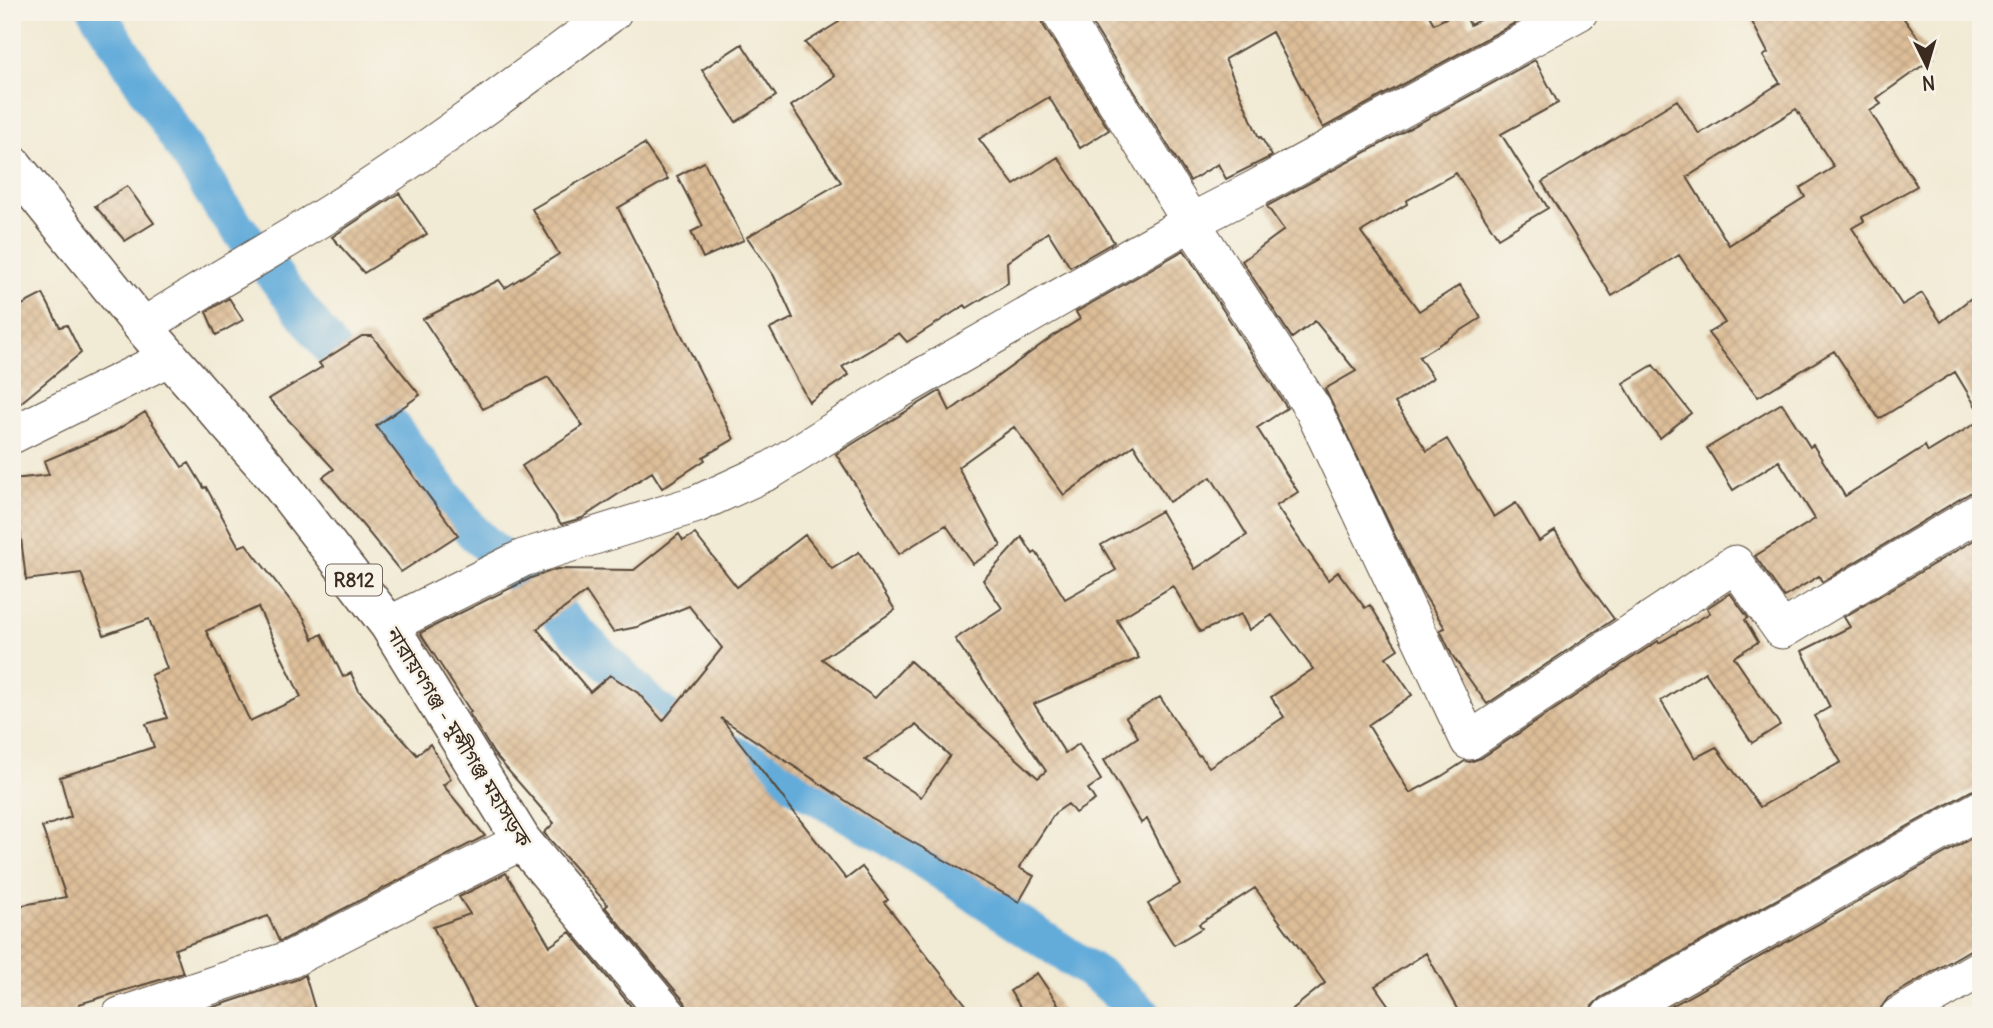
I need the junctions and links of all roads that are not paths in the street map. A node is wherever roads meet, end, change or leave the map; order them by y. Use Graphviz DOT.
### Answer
graph roads {
  1 [pos="613,12"];
  2 [pos="1060,12"];
  3 [pos="1578,12"];
  4 [pos="12,164"];
  5 [pos="1191,222"];
  6 [pos="143,327"];
  7 [pos="170,357"];
  8 [pos="12,435"];
  9 [pos="1981,511"];
  10 [pos="389,625"];
  11 [pos="1981,809"];
  12 [pos="522,841"];
  13 [pos="1981,968"];
  14 [pos="120,1016"];
  15 [pos="668,1016"];
  16 [pos="1610,1016"];
  17 [pos="1899,1016"];
  1 -- 6 [label="street"];
  2 -- 5 [label="street"];
  3 -- 5 [label="street"];
  4 -- 6 [label="main road, নারায়ণগঞ্জ - মুন্সীগঞ্জ মহাসড়ক / R812"];
  5 -- 9 [label="street"];
  5 -- 10 [label="street"];
  6 -- 7 [label="main road, নারায়ণগঞ্জ - মুন্সীগঞ্জ মহাসড়ক / R812"];
  7 -- 8 [label="street"];
  7 -- 10 [label="main road, নারায়ণগঞ্জ - মুন্সীগঞ্জ মহাসড়ক / R812"];
  10 -- 12 [label="main road, নারায়ণগঞ্জ - মুন্সীগঞ্জ মহাসড়ক / R812"];
  11 -- 16 [label="street"];
  12 -- 14 [label="street"];
  12 -- 15 [label="main road, নারায়ণগঞ্জ - মুন্সীগঞ্জ মহাসড়ক / R812"];
  13 -- 17 [label="street"];
}
